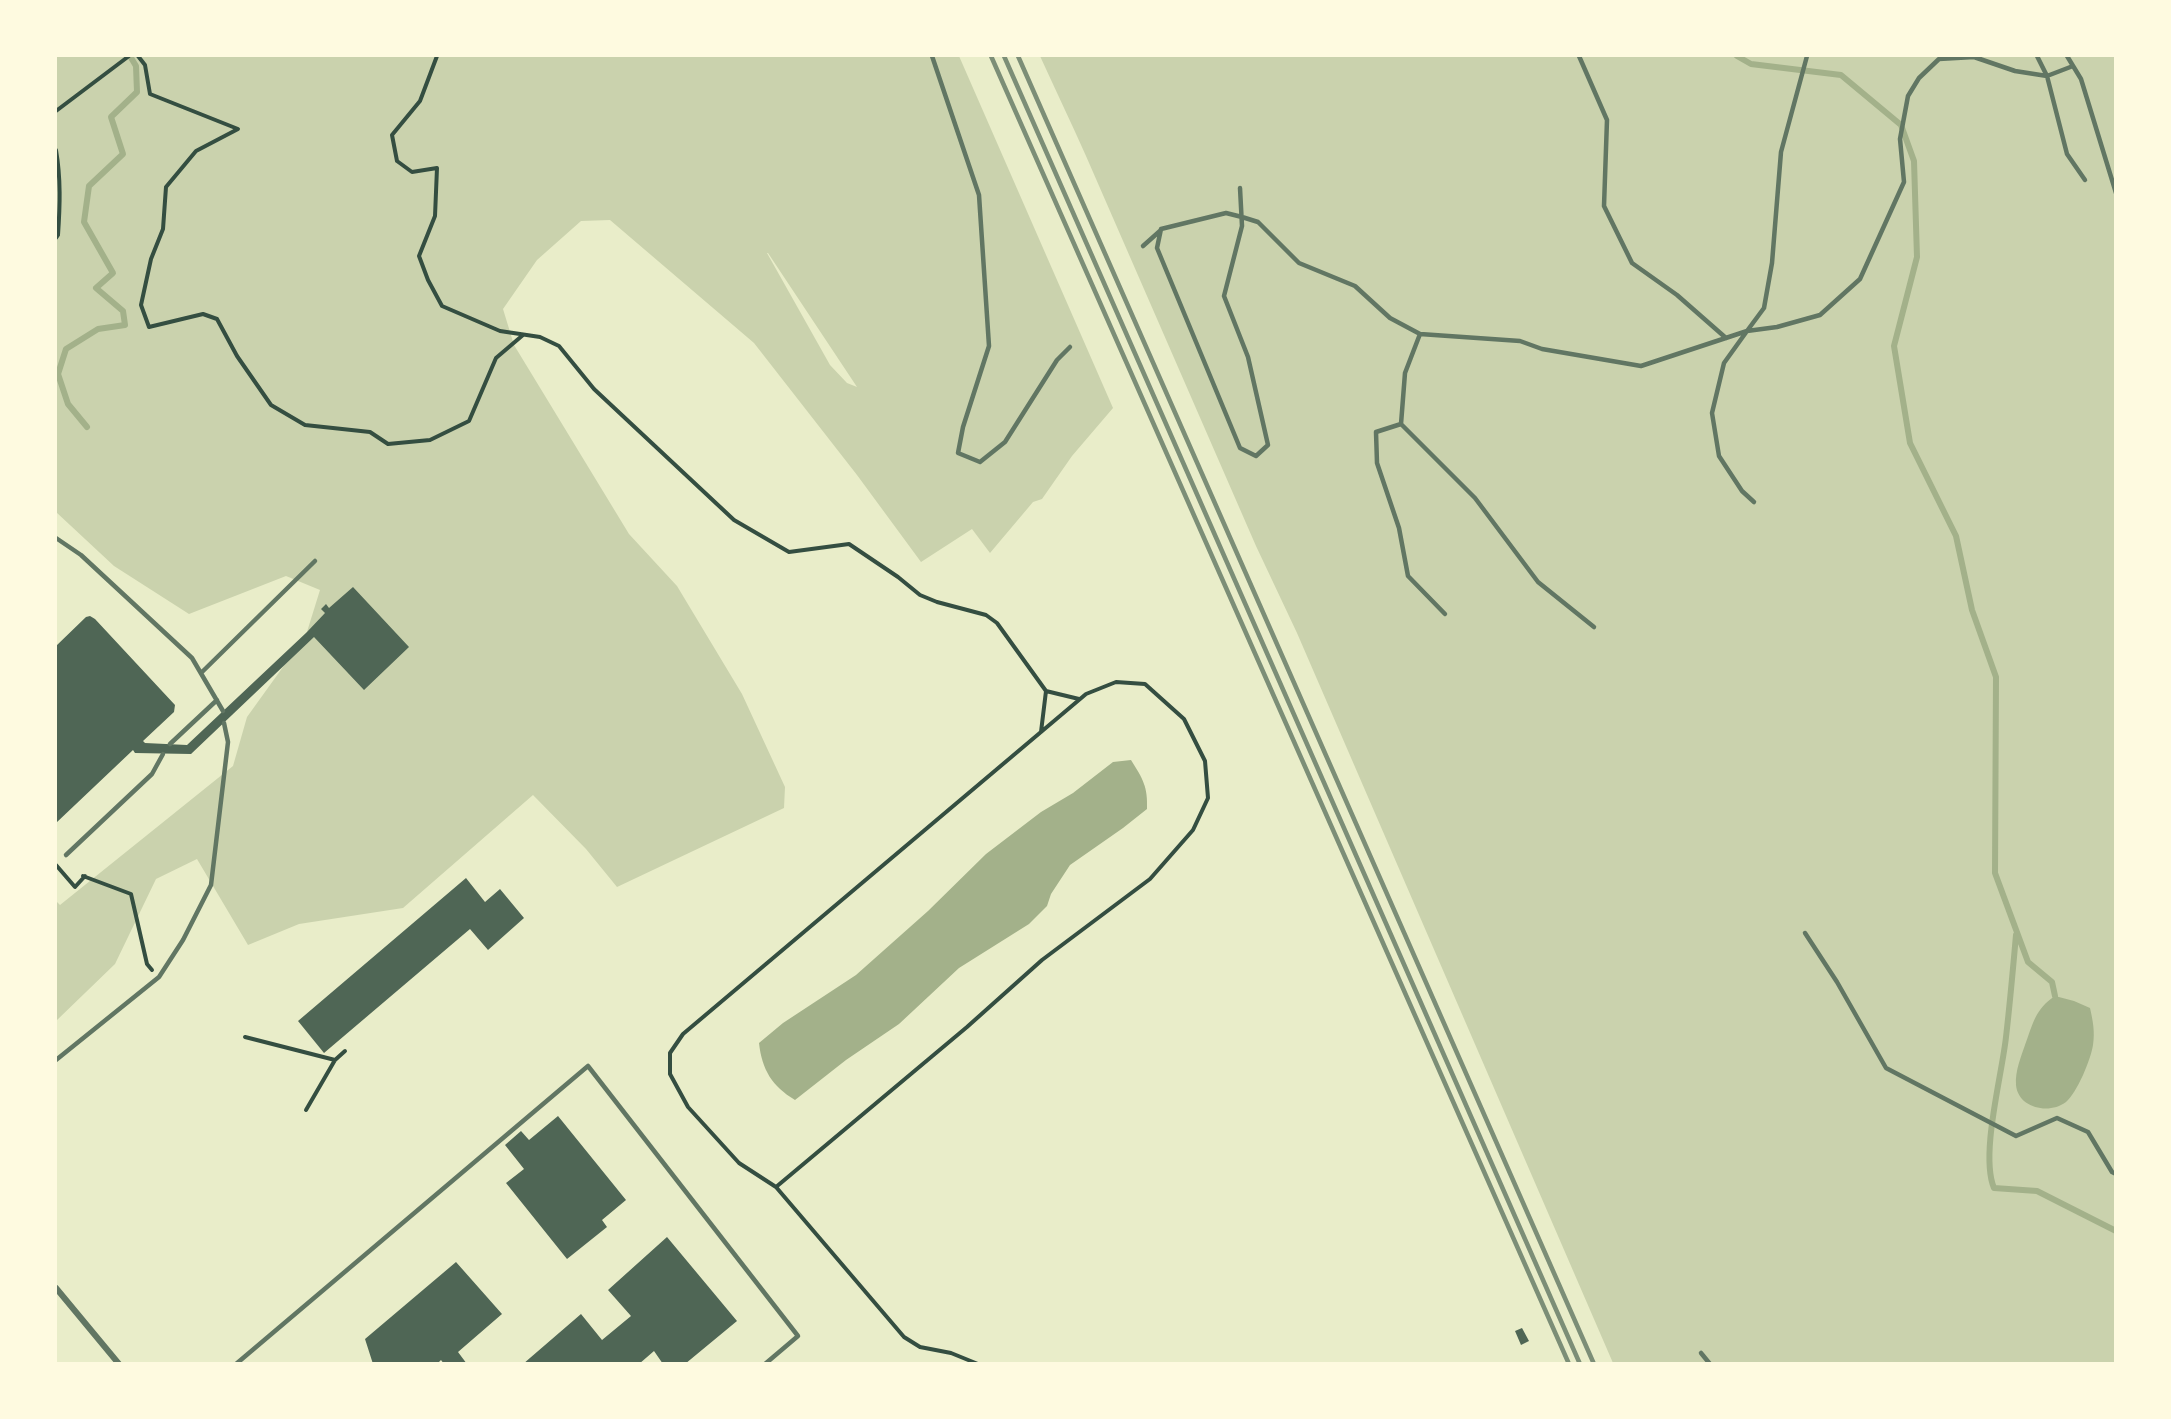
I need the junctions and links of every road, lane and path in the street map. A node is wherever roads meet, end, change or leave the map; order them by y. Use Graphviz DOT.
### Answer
graph roads {
  1 [pos="129,56"];
  2 [pos="138,56"];
  3 [pos="437,56"];
  4 [pos="932,56"];
  5 [pos="1579,56"];
  6 [pos="1807,56"];
  7 [pos="2037,56"];
  8 [pos="2067,56"];
  9 [pos="2073,66"];
  10 [pos="2047,76"];
  11 [pos="56,111"];
  12 [pos="56,150"];
  13 [pos="2085,180"];
  14 [pos="1240,188"];
  15 [pos="2115,192"];
  16 [pos="1242,217"];
  17 [pos="1161,229"];
  18 [pos="56,238"];
  19 [pos="1143,246"];
  20 [pos="1747,331"];
  21 [pos="523,334"];
  22 [pos="1420,334"];
  23 [pos="1726,338"];
  24 [pos="1070,346"];
  25 [pos="1401,424"];
  26 [pos="1754,502"];
  27 [pos="56,538"];
  28 [pos="315,561"];
  29 [pos="1445,614"];
  30 [pos="1594,627"];
  31 [pos="201,673"];
  32 [pos="1046,691"];
  33 [pos="1080,699"];
  34 [pos="218,700"];
  35 [pos="223,711"];
  36 [pos="224,723"];
  37 [pos="1040,732"];
  38 [pos="170,744"];
  39 [pos="163,754"];
  40 [pos="66,855"];
  41 [pos="56,865"];
  42 [pos="1804,933"];
  43 [pos="159,977"];
  44 [pos="245,1037"];
  45 [pos="345,1051"];
  46 [pos="56,1060"];
  47 [pos="334,1060"];
  48 [pos="306,1110"];
  49 [pos="2115,1174"];
  50 [pos="776,1186"];
  51 [pos="56,1288"];
  52 [pos="1701,1353"];
  53 [pos="119,1364"];
  54 [pos="236,1364"];
  55 [pos="765,1364"];
  56 [pos="978,1364"];
  57 [pos="1710,1364"];
  1 -- 11 [label="path"];
  2 -- 21 [label="path"];
  3 -- 21 [label="path"];
  4 -- 24 [label="lane"];
  5 -- 23 [label="lane"];
  6 -- 20 [label="lane"];
  7 -- 10 [label="lane"];
  8 -- 9 [label="lane"];
  9 -- 10 [label="lane"];
  9 -- 15 [label="lane"];
  10 -- 13 [label="lane"];
  10 -- 20 [label="lane"];
  12 -- 18 [label="path"];
  14 -- 16 [label="lane"];
  16 -- 17 [label="lane"];
  16 -- 17 [label="lane"];
  16 -- 22 [label="lane"];
  17 -- 19 [label="lane"];
  20 -- 23 [label="lane"];
  20 -- 26 [label="lane"];
  21 -- 32 [label="path"];
  22 -- 23 [label="lane"];
  22 -- 25 [label="lane"];
  25 -- 29 [label="lane"];
  25 -- 30 [label="lane"];
  27 -- 31 [label="lane"];
  28 -- 31 [label="lane"];
  31 -- 34 [label="lane"];
  32 -- 33 [label="path"];
  32 -- 37 [label="path"];
  33 -- 37 [label="path"];
  33 -- 50 [label="path"];
  34 -- 35 [label="lane"];
  34 -- 38 [label="lane"];
  36 -- 43 [label="lane"];
  37 -- 50 [label="path"];
  39 -- 40 [label="lane"];
  41 -- 43 [label="path"];
  42 -- 49 [label="lane"];
  43 -- 46 [label="lane"];
  44 -- 47 [label="path"];
  45 -- 47 [label="path"];
  47 -- 48 [label="path"];
  50 -- 56 [label="path"];
  51 -- 53 [label="street"];
  52 -- 57 [label="lane"];
  54 -- 55 [label="lane"];
}
